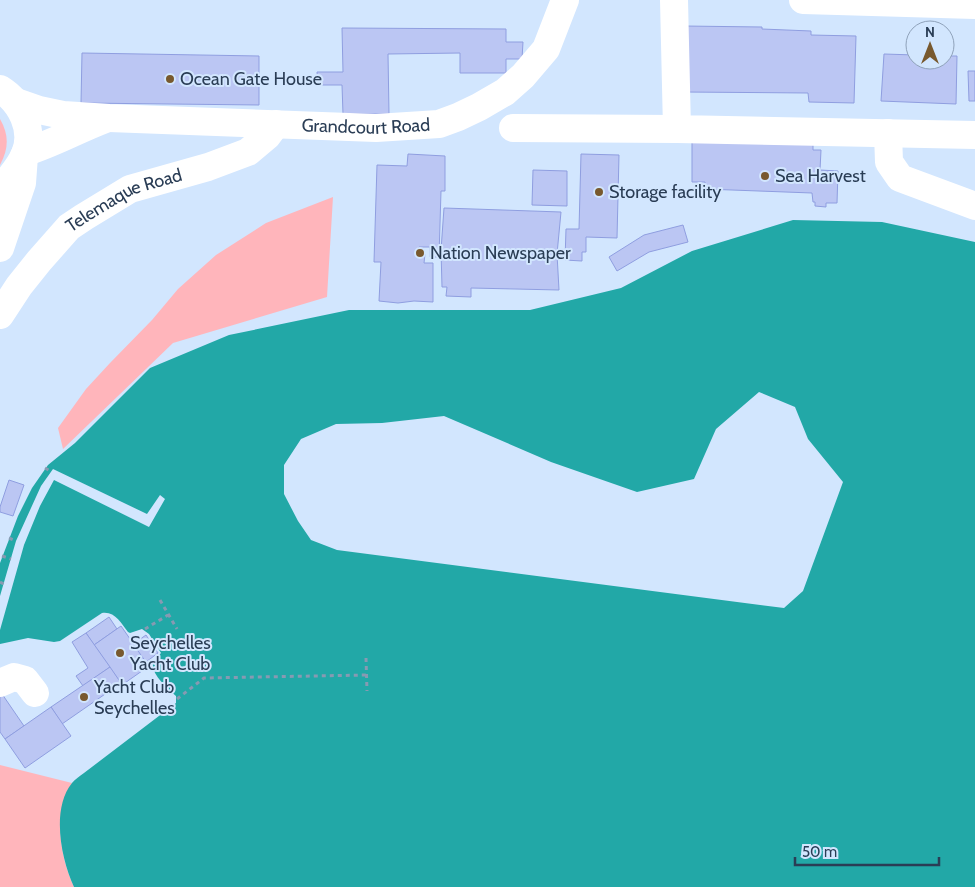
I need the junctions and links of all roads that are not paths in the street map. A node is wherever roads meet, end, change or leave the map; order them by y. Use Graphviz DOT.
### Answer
graph roads {
  1 [pos="565,0"];
  2 [pos="674,0"];
  3 [pos="803,0"];
  4 [pos="965,3"];
  5 [pos="8,96"];
  6 [pos="109,118"];
  7 [pos="276,124"];
  8 [pos="513,128"];
  9 [pos="677,129"];
  10 [pos="888,133"];
  11 [pos="975,135"];
  12 [pos="25,154"];
  13 [pos="3,185"];
  14 [pos="975,206"];
  15 [pos="0,248"];
  16 [pos="0,315"];
  17 [pos="0,683"];
  18 [pos="35,693"];
  1 -- 7 [label="street, Grandcourt Road"];
  2 -- 9 [label="street"];
  3 -- 4 [label="street"];
  5 -- 6 [label="street, Grandcourt Road"];
  5 -- 12 [label="street"];
  6 -- 7 [label="street, Grandcourt Road"];
  6 -- 12 [label="street"];
  7 -- 16 [label="street, Telemaque Road"];
  8 -- 9 [label="street"];
  9 -- 10 [label="street"];
  10 -- 11 [label="street"];
  10 -- 14 [label="street"];
  12 -- 13 [label="street"];
  12 -- 15 [label="street"];
  17 -- 18 [label="street"];
}
